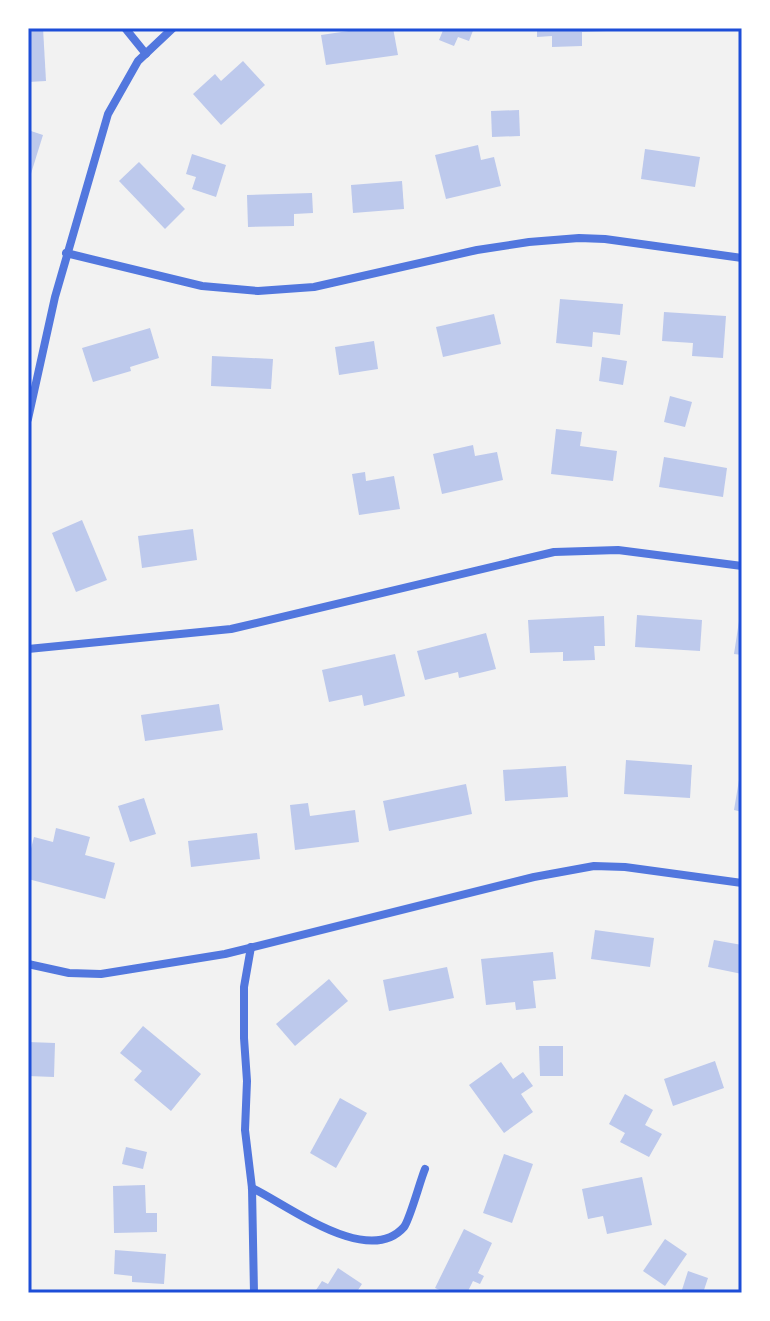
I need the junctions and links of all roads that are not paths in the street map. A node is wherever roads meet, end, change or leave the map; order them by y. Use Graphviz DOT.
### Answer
graph roads {
  1 [pos="125,28"];
  2 [pos="173,28"];
  3 [pos="146,54"];
  4 [pos="66,253"];
  5 [pos="742,258"];
  6 [pos="28,419"];
  7 [pos="742,566"];
  8 [pos="28,649"];
  9 [pos="742,883"];
  10 [pos="251,947"];
  11 [pos="28,964"];
  12 [pos="425,1169"];
  13 [pos="252,1188"];
  14 [pos="254,1293"];
  1 -- 3 [label="street"];
  2 -- 3 [label="street"];
  3 -- 4 [label="street"];
  4 -- 5 [label="street"];
  4 -- 6 [label="street"];
  7 -- 8 [label="street"];
  9 -- 10 [label="street"];
  10 -- 11 [label="street"];
  10 -- 13 [label="street"];
  12 -- 13 [label="street"];
  13 -- 14 [label="street"];
}
